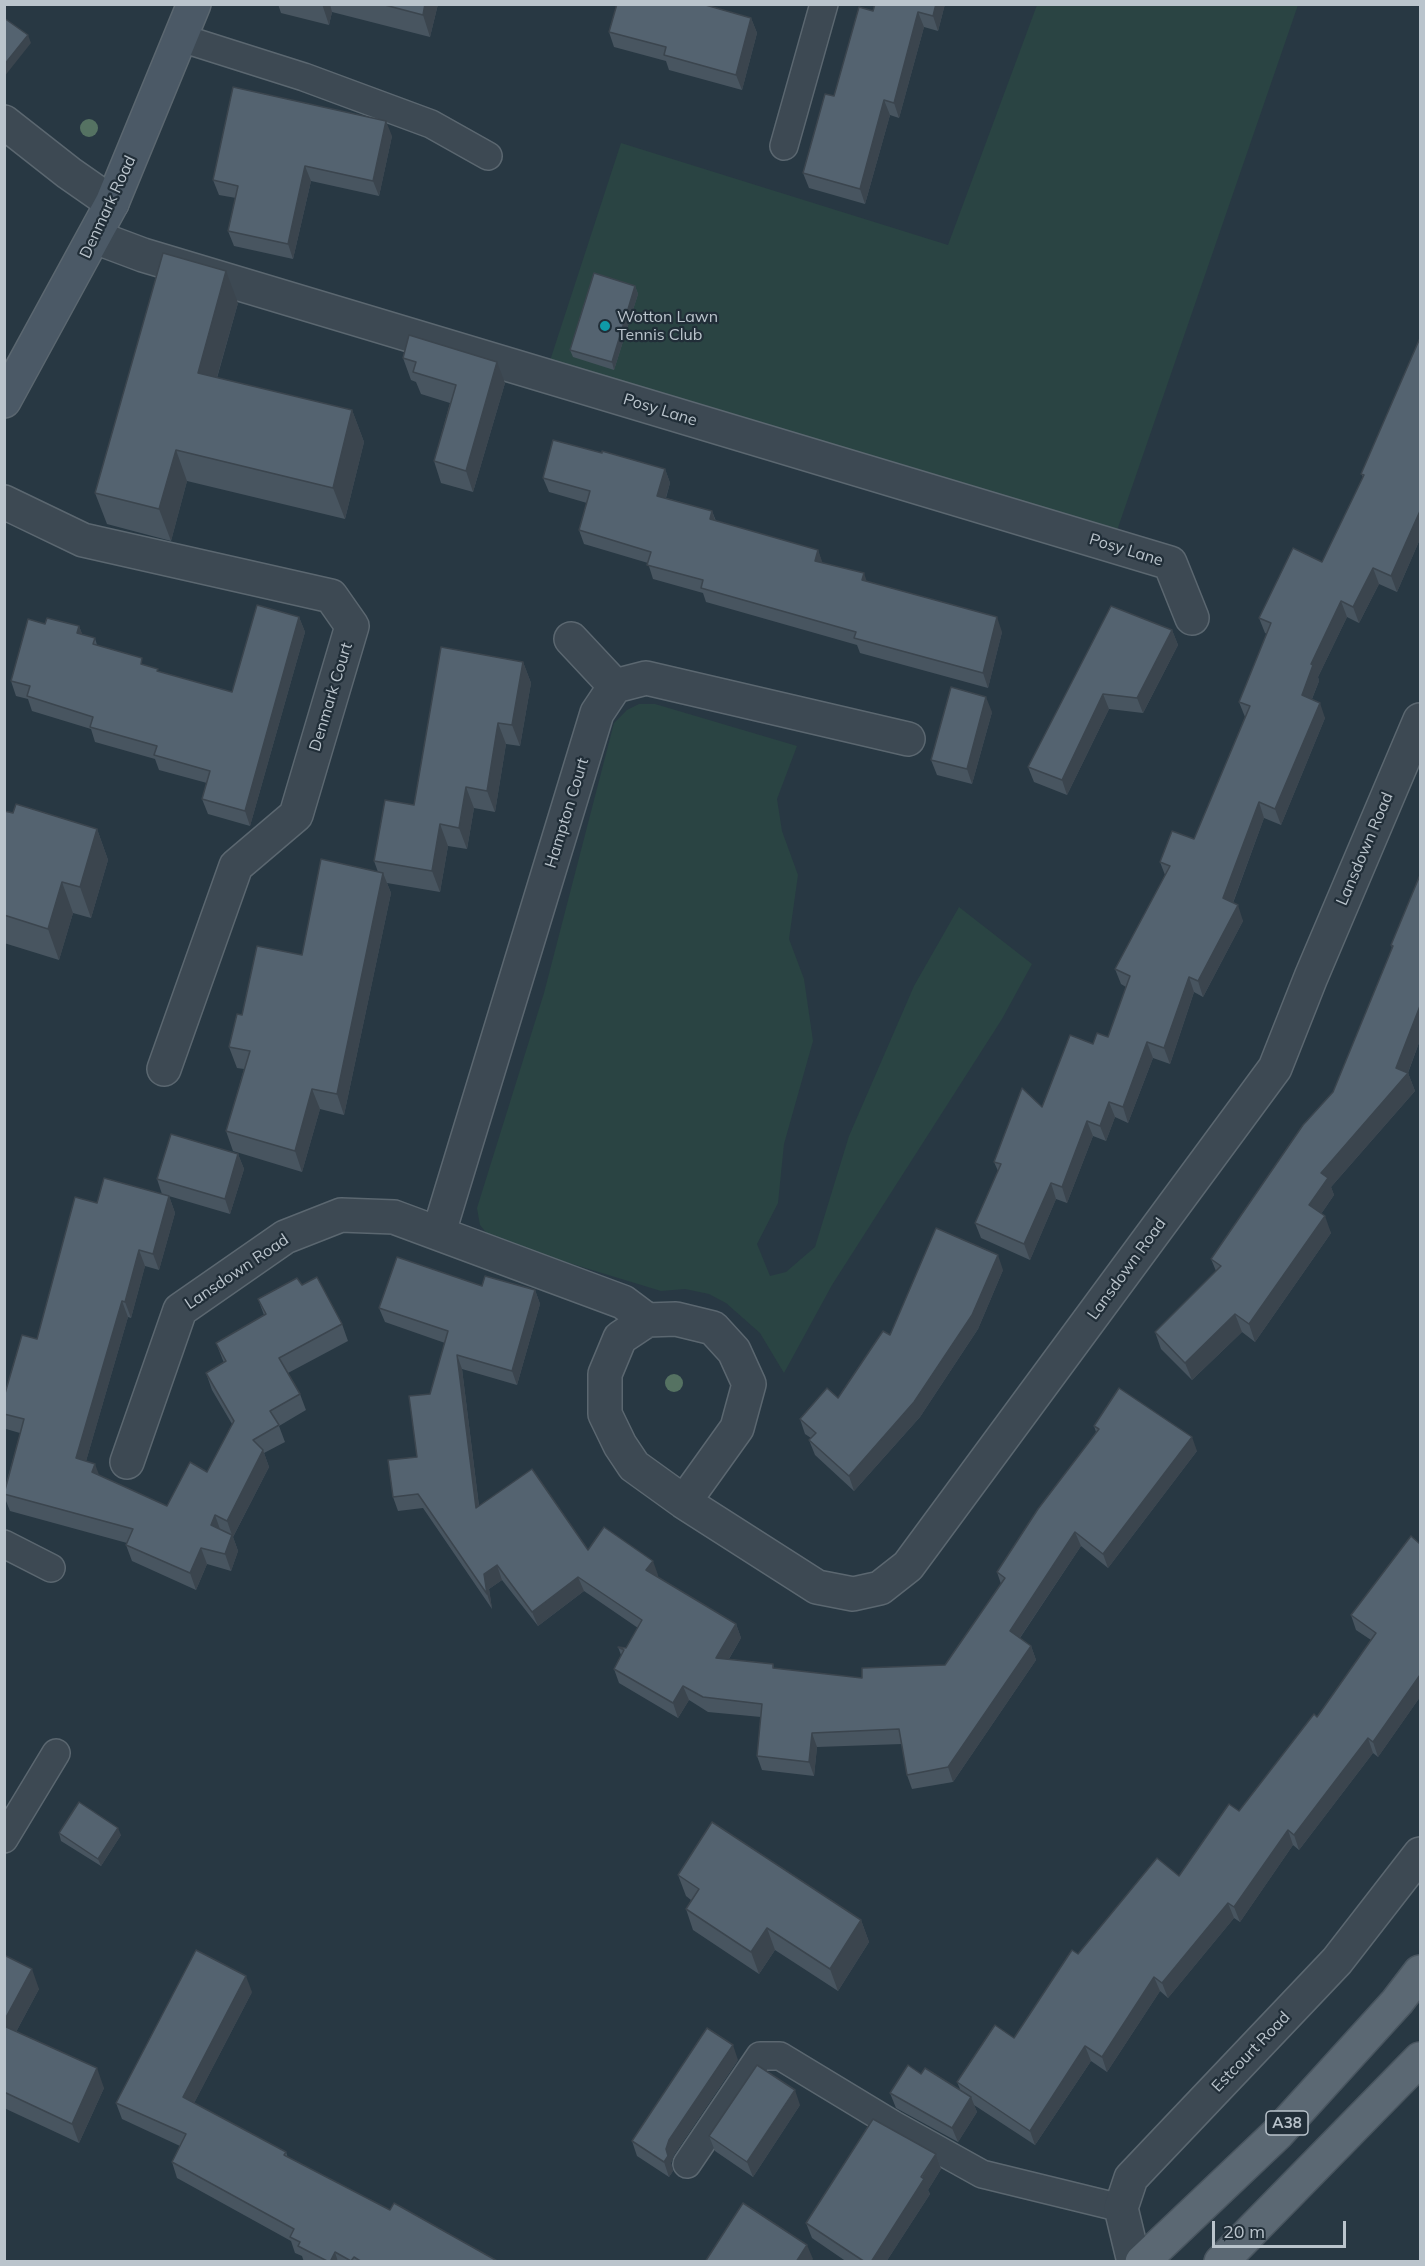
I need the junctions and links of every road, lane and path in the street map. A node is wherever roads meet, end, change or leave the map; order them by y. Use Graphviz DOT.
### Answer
graph roads {
  1 [pos="194,4"];
  2 [pos="824,4"];
  3 [pos="181,38"];
  4 [pos="4,122"];
  5 [pos="784,146"];
  6 [pos="488,156"];
  7 [pos="112,203"];
  8 [pos="95,237"];
  9 [pos="4,400"];
  10 [pos="4,502"];
  11 [pos="1192,618"];
  12 [pos="571,639"];
  13 [pos="615,686"];
  14 [pos="1420,720"];
  15 [pos="908,739"];
  16 [pos="164,1069"];
  17 [pos="439,1232"];
  18 [pos="647,1320"];
  19 [pos="127,1462"];
  20 [pos="684,1502"];
  21 [pos="4,1544"];
  22 [pos="51,1568"];
  23 [pos="56,1753"];
  24 [pos="4,1839"];
  25 [pos="1420,1854"];
  26 [pos="1420,1972"];
  27 [pos="1420,2059"];
  28 [pos="687,2164"];
  29 [pos="1121,2208"];
  30 [pos="1134,2262"];
  31 [pos="1142,2262"];
  32 [pos="1221,2262"];
  1 -- 3 [label="street, Denmark Road"];
  2 -- 5 [label="lane"];
  3 -- 6 [label="lane"];
  3 -- 7 [label="street, Denmark Road"];
  4 -- 7 [label="street"];
  7 -- 8 [label="street, Denmark Road"];
  8 -- 9 [label="street, Denmark Road"];
  8 -- 11 [label="street, Posy Lane"];
  10 -- 16 [label="street, Denmark Court"];
  12 -- 13 [label="street"];
  13 -- 15 [label="street"];
  13 -- 17 [label="street, Hampton Court"];
  14 -- 20 [label="street, Lansdown Road"];
  17 -- 18 [label="street, Lansdown Road"];
  17 -- 19 [label="street, Lansdown Road"];
  18 -- 20 [label="street, Lansdown Road"];
  18 -- 20 [label="street"];
  21 -- 22 [label="lane"];
  23 -- 24 [label="lane"];
  25 -- 29 [label="street, Estcourt Road"];
  26 -- 31 [label="main road, A38"];
  27 -- 32 [label="main road"];
  28 -- 29 [label="lane"];
  29 -- 30 [label="street"];
}
